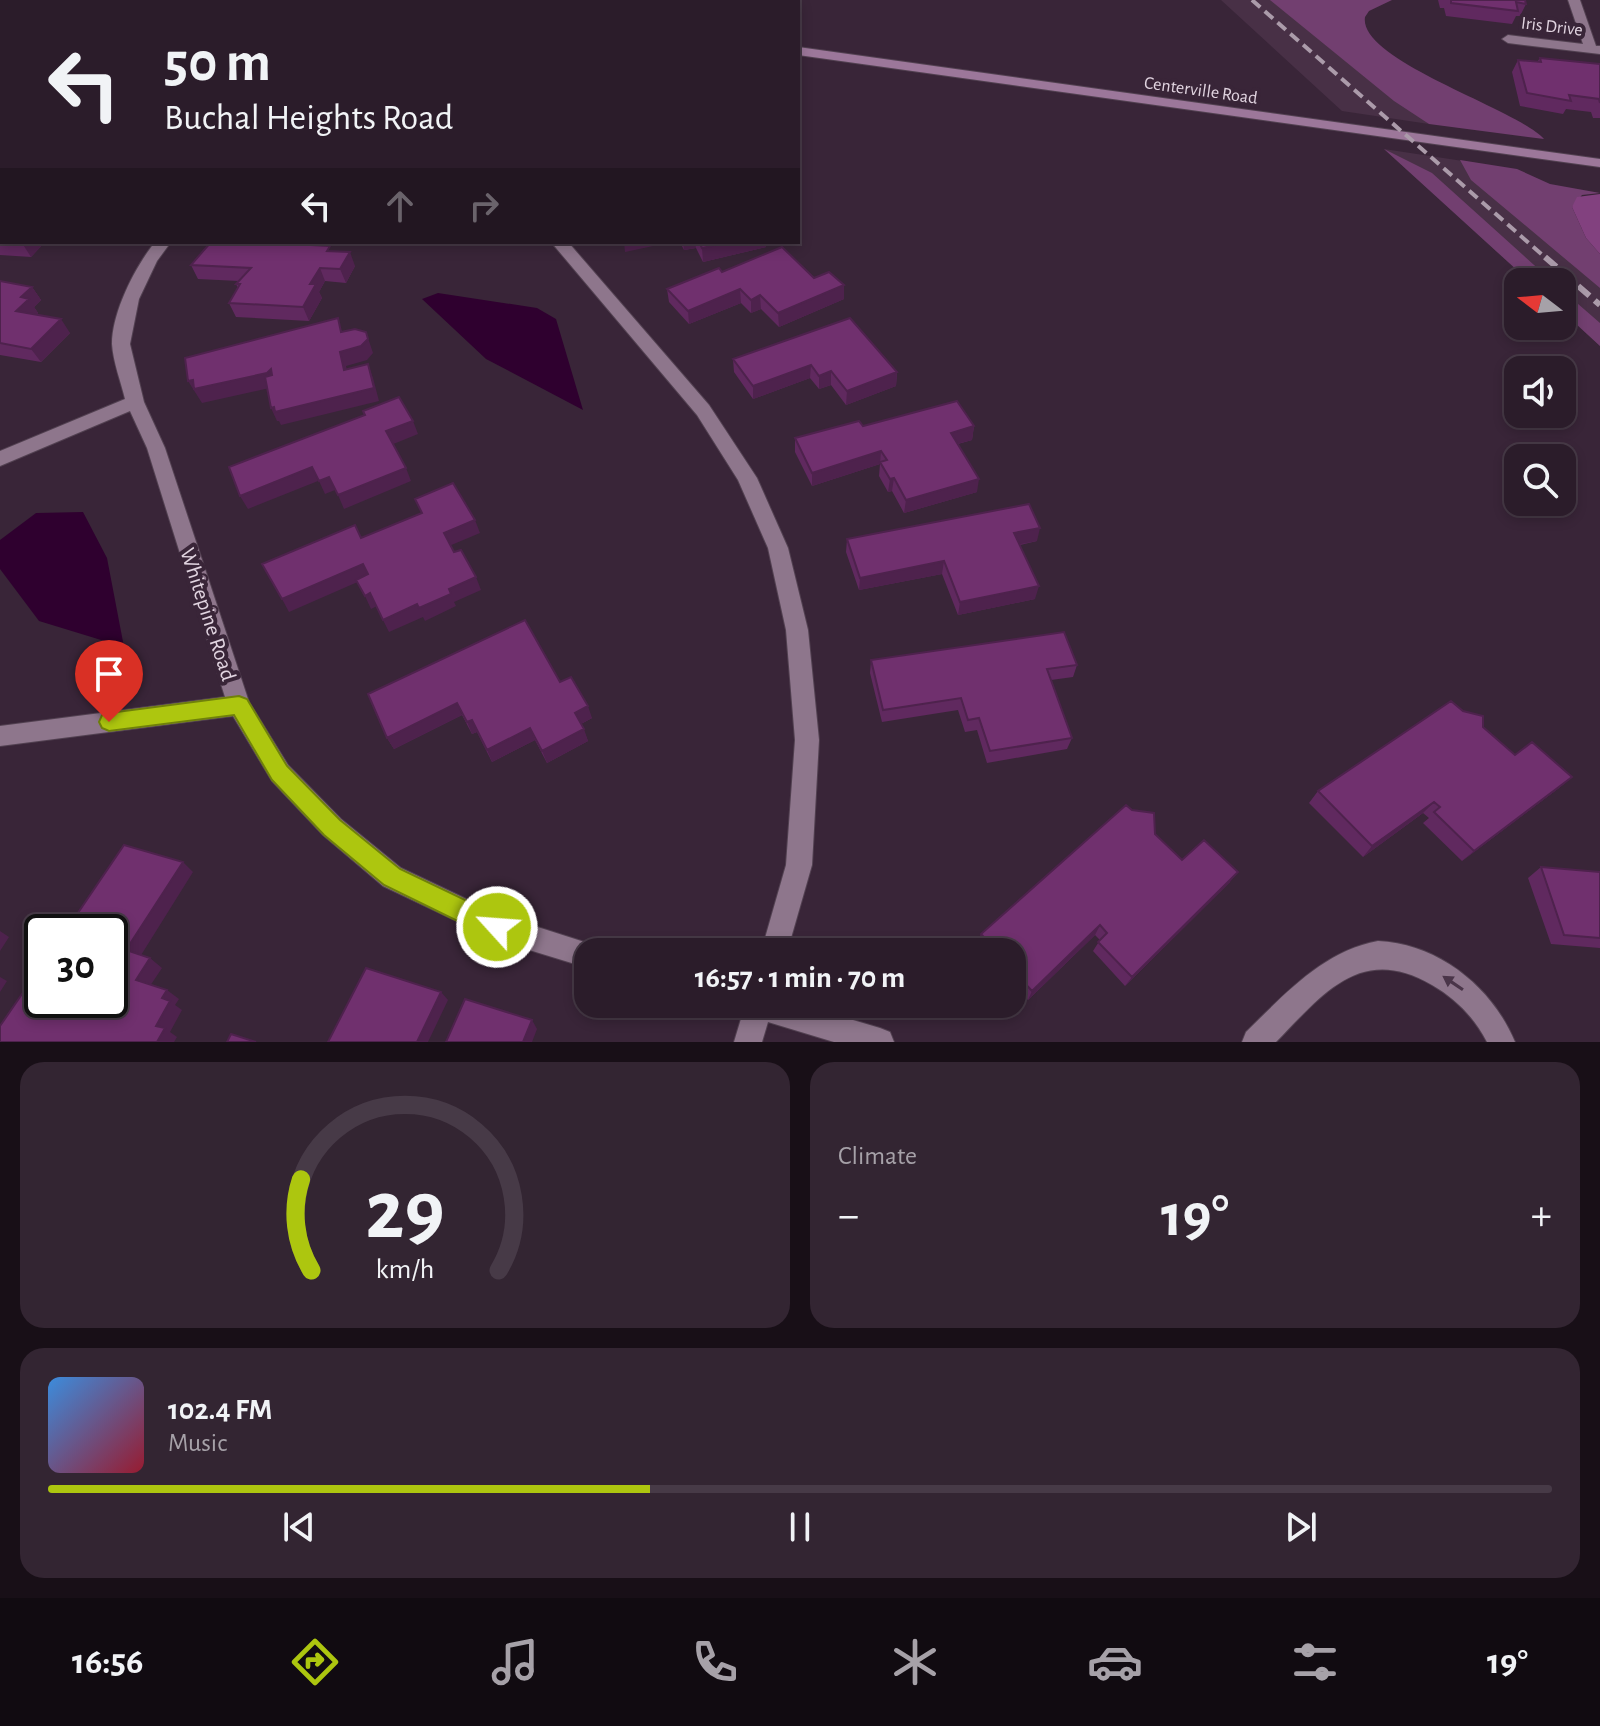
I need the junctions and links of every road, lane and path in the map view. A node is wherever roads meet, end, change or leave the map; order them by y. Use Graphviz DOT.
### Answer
graph roads {
  1 [pos="1574,0"];
  2 [pos="1508,39"];
  3 [pos="1596,50"];
  4 [pos="800,51"];
  5 [pos="1600,163"];
  6 [pos="161,244"];
  7 [pos="561,244"];
  8 [pos="135,402"];
  9 [pos="0,459"];
  10 [pos="239,705"];
  11 [pos="0,736"];
  12 [pos="778,938"];
  13 [pos="574,951"];
  14 [pos="754,1018"];
  15 [pos="800,1018"];
  16 [pos="748,1042"];
  17 [pos="880,1042"];
  18 [pos="1256,1042"];
  19 [pos="1501,1042"];
  1 -- 3 [label="street, Iris Drive"];
  2 -- 3 [label="street, Iris Drive"];
  4 -- 5 [label="main road, Centerville Road"];
  6 -- 8 [label="street, Whitepine Road"];
  7 -- 12 [label="street"];
  8 -- 9 [label="street"];
  8 -- 10 [label="street, Whitepine Road"];
  10 -- 11 [label="street"];
  10 -- 13 [label="street, Whitepine Road"];
  14 -- 16 [label="street"];
  15 -- 17 [label="street"];
  19 -- 18 [label="street, one-way"];
}
